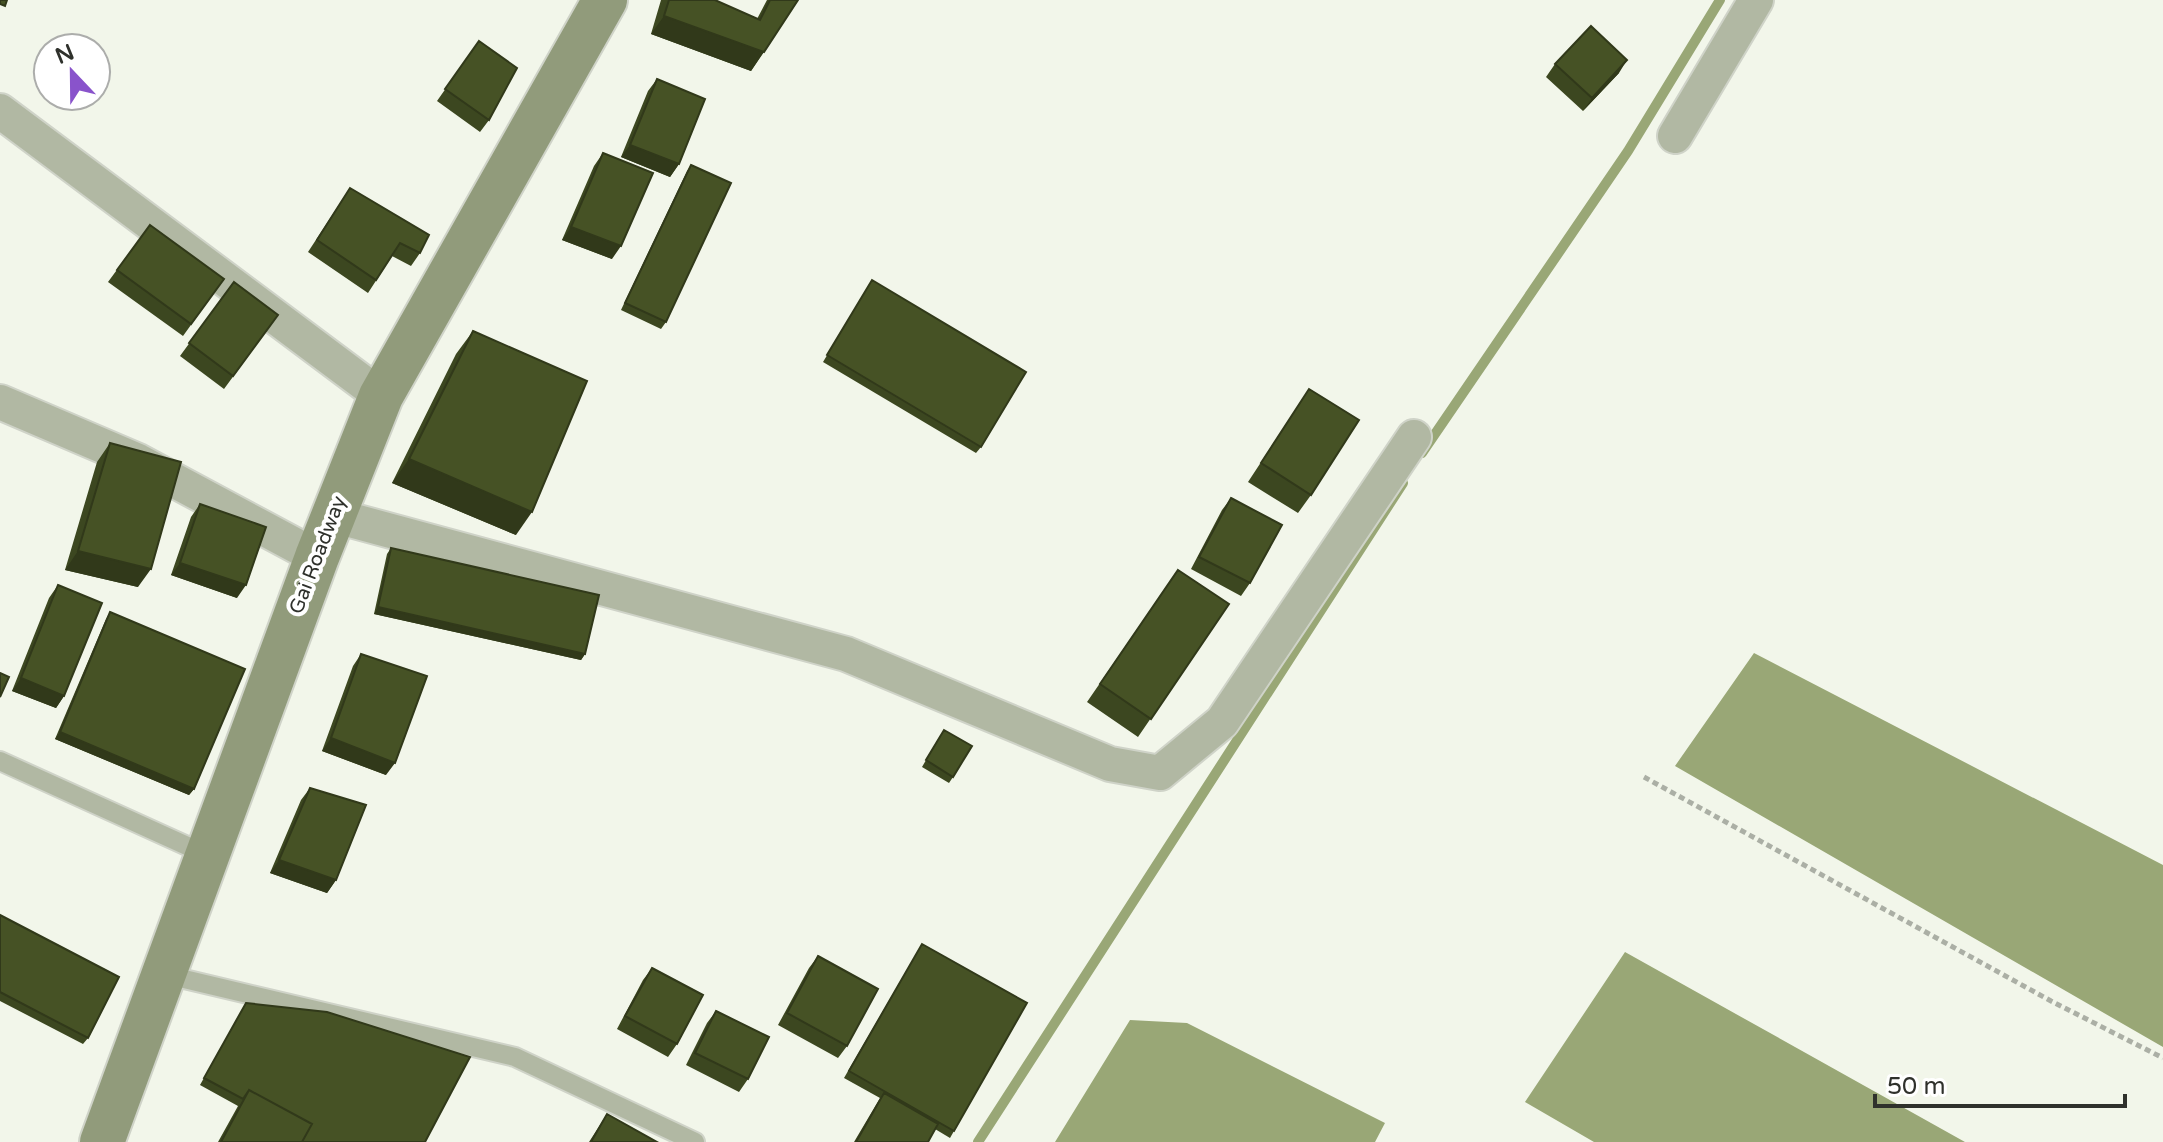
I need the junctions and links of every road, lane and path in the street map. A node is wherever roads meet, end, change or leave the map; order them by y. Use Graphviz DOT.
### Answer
graph roads {
  1 [pos="605,0"];
  2 [pos="1756,0"];
  3 [pos="0,111"];
  4 [pos="1675,136"];
  5 [pos="381,396"];
  6 [pos="0,402"];
  7 [pos="1414,437"];
  8 [pos="332,515"];
  9 [pos="317,557"];
  10 [pos="0,761"];
  11 [pos="1644,777"];
  12 [pos="207,855"];
  13 [pos="163,974"];
  14 [pos="2163,1058"];
  15 [pos="102,1142"];
  16 [pos="695,1142"];
  1 -- 5 [label="main road, Gai Roadway"];
  2 -- 4 [label="street"];
  3 -- 5 [label="street"];
  5 -- 8 [label="main road, Gai Roadway"];
  6 -- 9 [label="street"];
  7 -- 8 [label="street"];
  8 -- 9 [label="main road, Gai Roadway"];
  9 -- 12 [label="main road, Gai Roadway"];
  10 -- 12 [label="lane"];
  11 -- 14 [label="path"];
  12 -- 13 [label="main road, Gai Roadway"];
  13 -- 15 [label="main road, Gai Roadway"];
  13 -- 16 [label="lane"];
}
